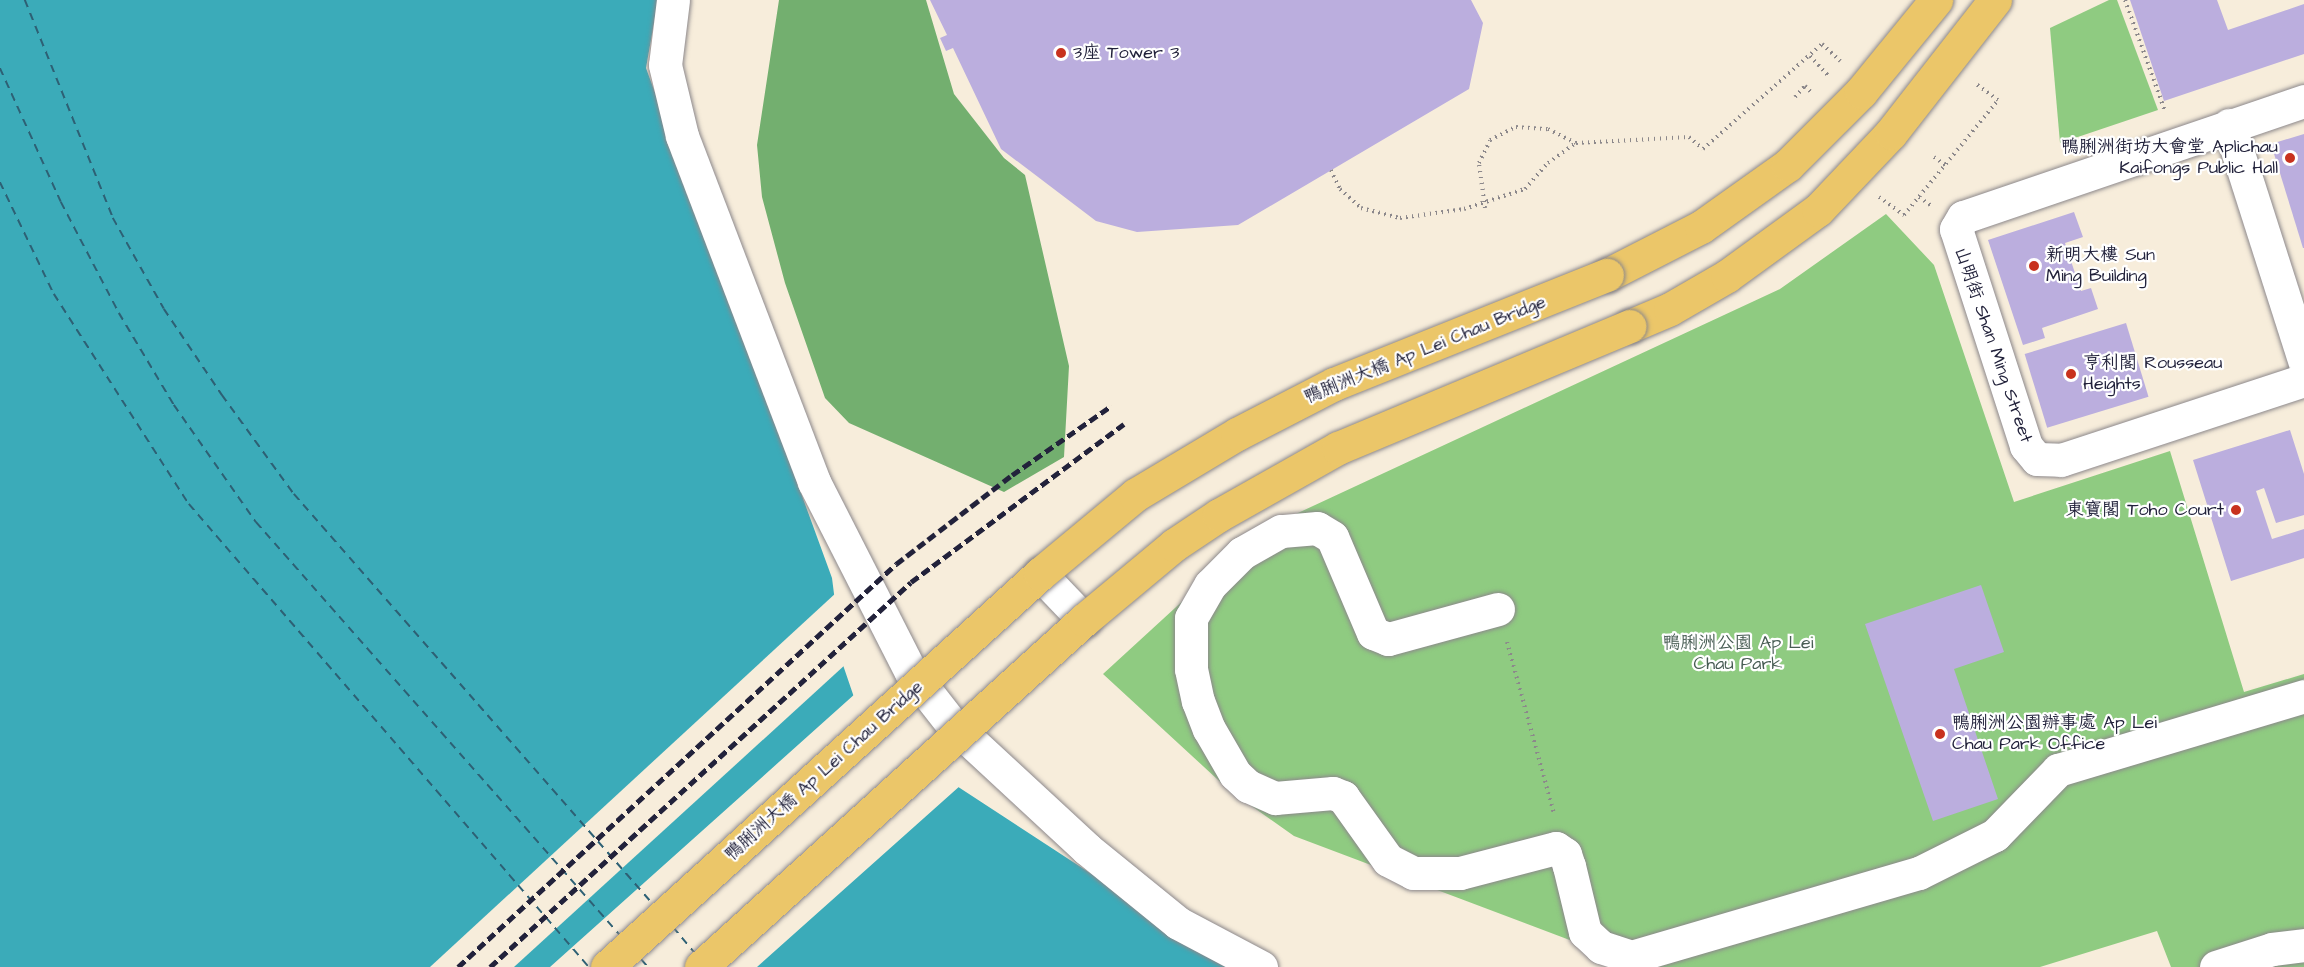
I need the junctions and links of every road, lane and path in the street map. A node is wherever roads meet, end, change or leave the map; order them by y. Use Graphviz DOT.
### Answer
graph roads {
  1 [pos="673,0"];
  2 [pos="1936,0"];
  3 [pos="1995,0"];
  4 [pos="2125,0"];
  5 [pos="1810,56"];
  6 [pos="1845,66"];
  7 [pos="1828,75"];
  8 [pos="1975,83"];
  9 [pos="2304,101"];
  10 [pos="2167,117"];
  11 [pos="2229,125"];
  12 [pos="1576,143"];
  13 [pos="1934,156"];
  14 [pos="1946,165"];
  15 [pos="1331,170"];
  16 [pos="1879,196"];
  17 [pos="1485,208"];
  18 [pos="2304,360"];
  19 [pos="2304,380"];
  20 [pos="1040,574"];
  21 [pos="1498,609"];
  22 [pos="1084,620"];
  23 [pos="2304,696"];
  24 [pos="1565,854"];
  25 [pos="2304,945"];
  26 [pos="607,967"];
  27 [pos="701,967"];
  28 [pos="1261,967"];
  29 [pos="2216,967"];
  1 -- 28 [label="street"];
  2 -- 20 [label="main road, 鴨脷洲大橋 Ap Lei Chau Bridge, bridge"];
  3 -- 22 [label="main road, bridge"];
  4 -- 10 [label="path"];
  5 -- 6 [label="path"];
  5 -- 7 [label="path"];
  5 -- 12 [label="path"];
  8 -- 14 [label="path"];
  9 -- 11 [label="street"];
  11 -- 18 [label="street"];
  11 -- 19 [label="street, 山明街 Shan Ming Street"];
  12 -- 15 [label="path"];
  12 -- 17 [label="path"];
  13 -- 14 [label="path"];
  14 -- 16 [label="path"];
  20 -- 22 [label="street"];
  20 -- 26 [label="main road, 鴨脷洲大橋 Ap Lei Chau Bridge, bridge"];
  21 -- 24 [label="path"];
  21 -- 24 [label="street"];
  22 -- 27 [label="main road, bridge"];
  23 -- 24 [label="street"];
  25 -- 29 [label="street"];
}
